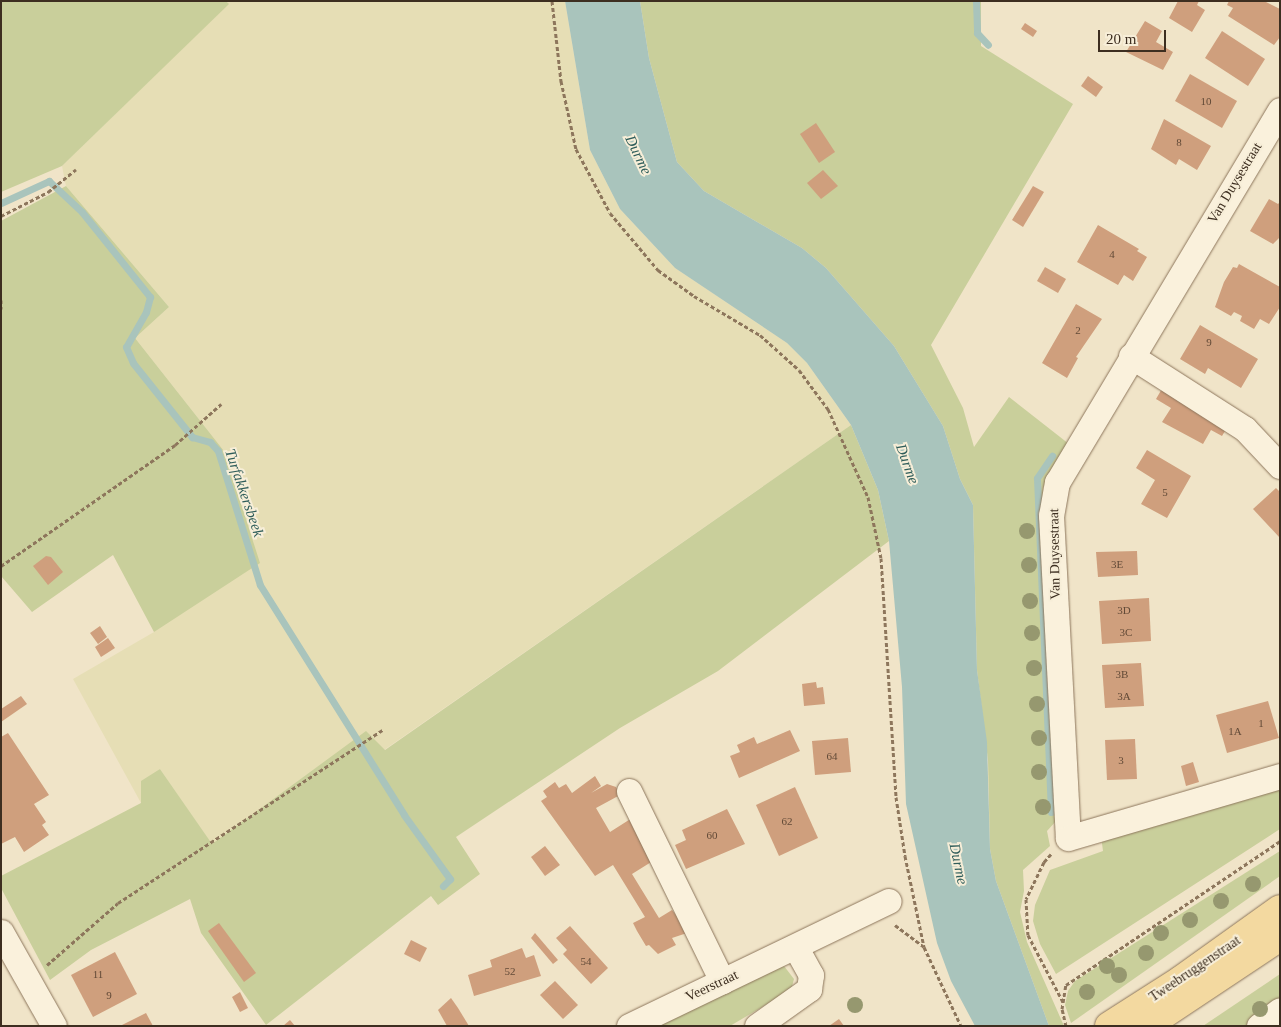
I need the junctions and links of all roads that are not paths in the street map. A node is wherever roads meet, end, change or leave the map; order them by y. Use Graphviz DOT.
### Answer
graph roads {
  1 [pos="1280,110"];
  2 [pos="1131,356"];
  3 [pos="1280,466"];
  4 [pos="1280,776"];
  5 [pos="629,791"];
  6 [pos="889,901"];
  7 [pos="1280,909"];
  8 [pos="1,932"];
  9 [pos="1280,937"];
  10 [pos="796,948"];
  11 [pos="722,982"];
  12 [pos="1280,1010"];
  13 [pos="54,1026"];
  14 [pos="629,1026"];
  15 [pos="757,1026"];
  16 [pos="1109,1026"];
  17 [pos="1146,1026"];
  18 [pos="1258,1026"];
  1 -- 2 [label="street, Van Duysestraat"];
  2 -- 3 [label="street"];
  2 -- 4 [label="street, Van Duysestraat"];
  5 -- 11 [label="street"];
  6 -- 10 [label="street, Veerstraat"];
  7 -- 16 [label="main road, Tweebruggenstraat"];
  8 -- 13 [label="street"];
  9 -- 17 [label="main road, Tweebruggenstraat"];
  10 -- 11 [label="street, Veerstraat"];
  10 -- 15 [label="street"];
  11 -- 14 [label="street, Veerstraat"];
  12 -- 18 [label="street"];
}
